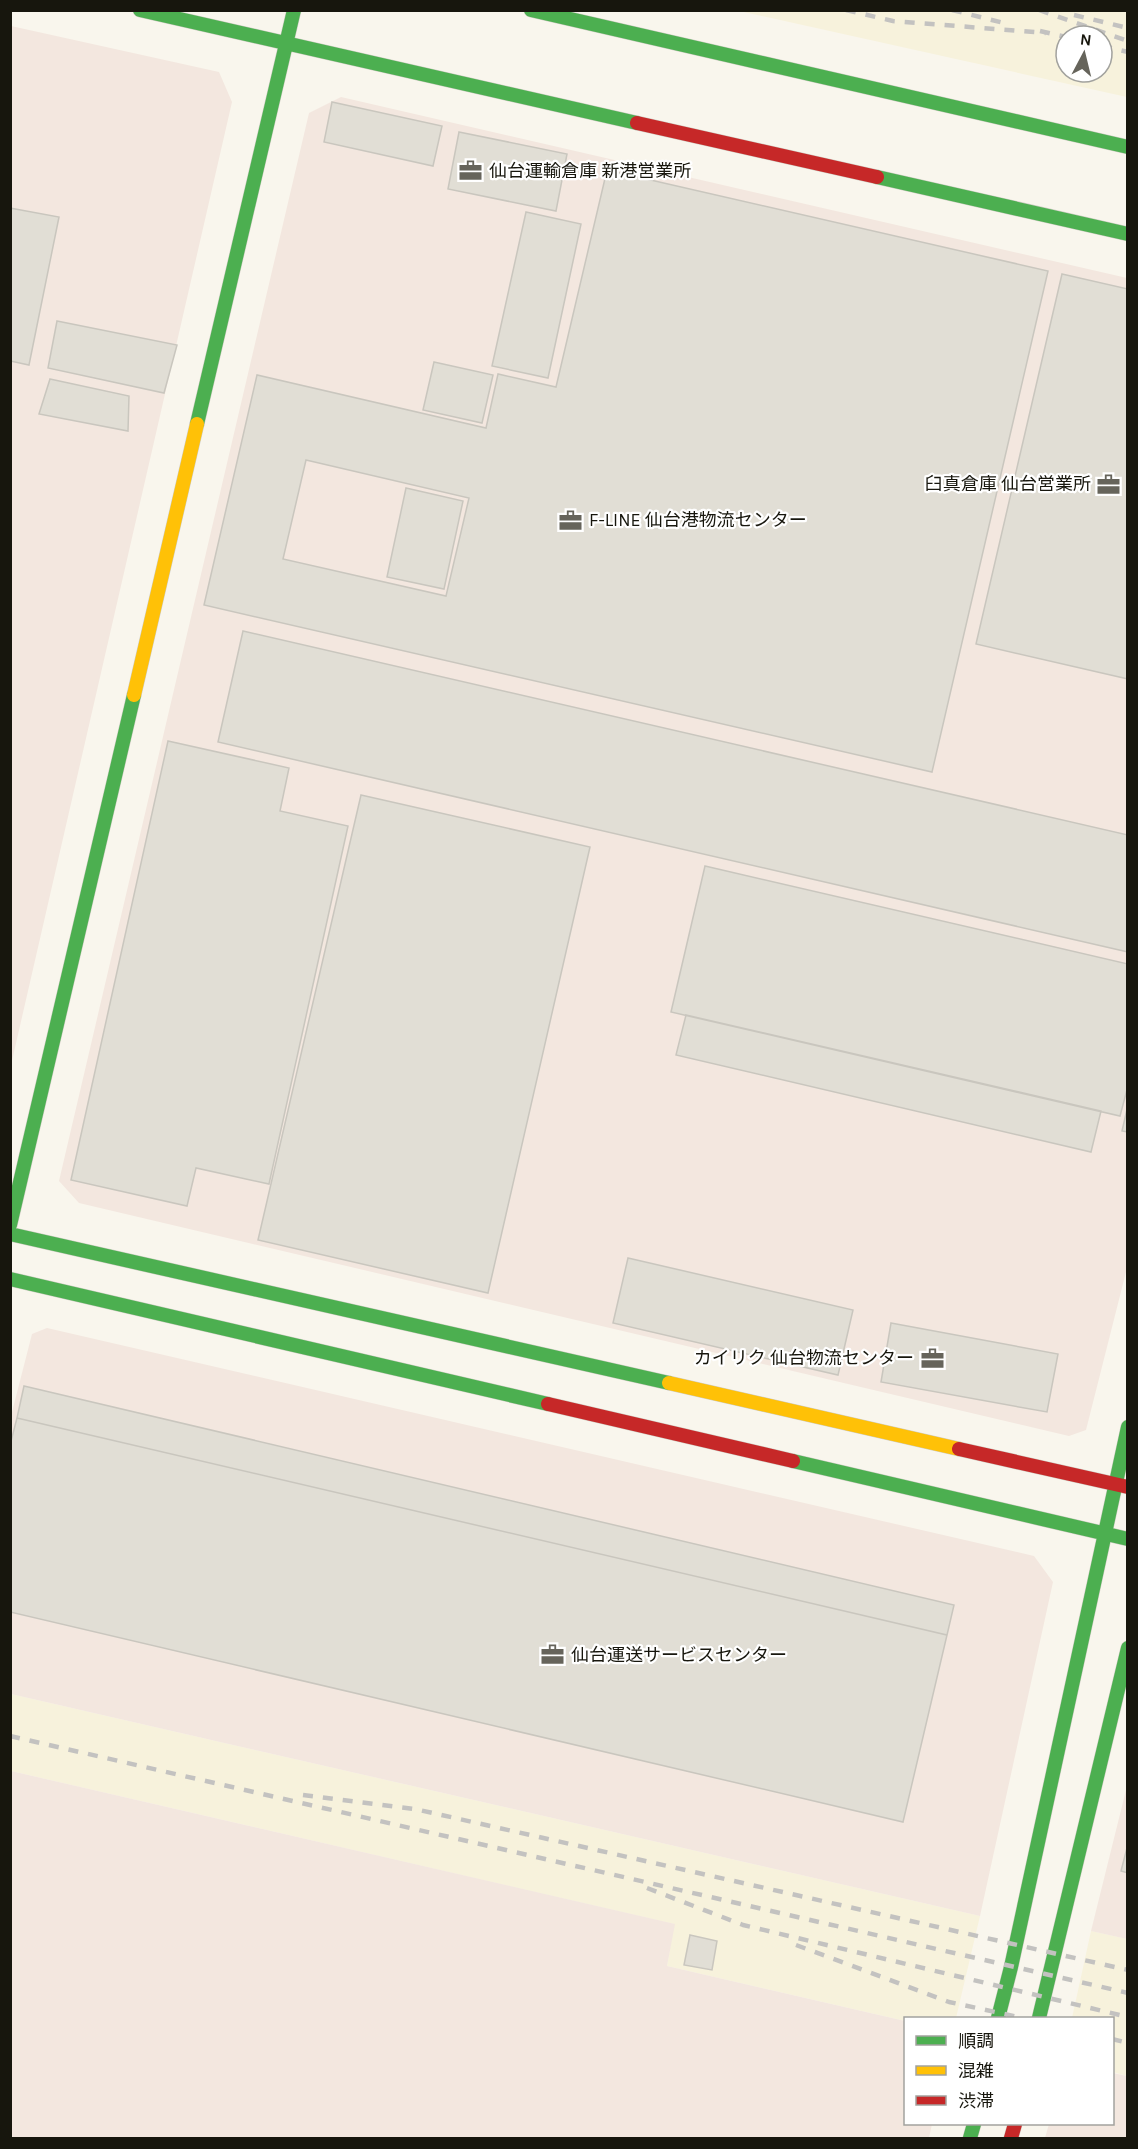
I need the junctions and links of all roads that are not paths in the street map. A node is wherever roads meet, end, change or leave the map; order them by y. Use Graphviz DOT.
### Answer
graph roads {
  1 [pos="140,10"];
  2 [pos="294,10"];
  3 [pos="531,10"];
  4 [pos="286,43"];
  5 [pos="1128,147"];
  6 [pos="1128,234"];
  7 [pos="10,1225"];
  8 [pos="10,1234"];
  9 [pos="10,1279"];
  10 [pos="1128,1427"];
  11 [pos="1121,1486"];
  12 [pos="1104,1534"];
  13 [pos="1128,1539"];
  14 [pos="1128,1648"];
  15 [pos="998,2017"];
  16 [pos="1039,2017"];
  1 -- 4 [label="street"];
  2 -- 4 [label="street"];
  3 -- 5 [label="street"];
  4 -- 6 [label="street"];
  4 -- 7 [label="street"];
  8 -- 11 [label="street"];
  9 -- 12 [label="street"];
  10 -- 11 [label="street"];
  11 -- 12 [label="street"];
  12 -- 13 [label="street"];
  12 -- 15 [label="street"];
  14 -- 16 [label="street"];
}
